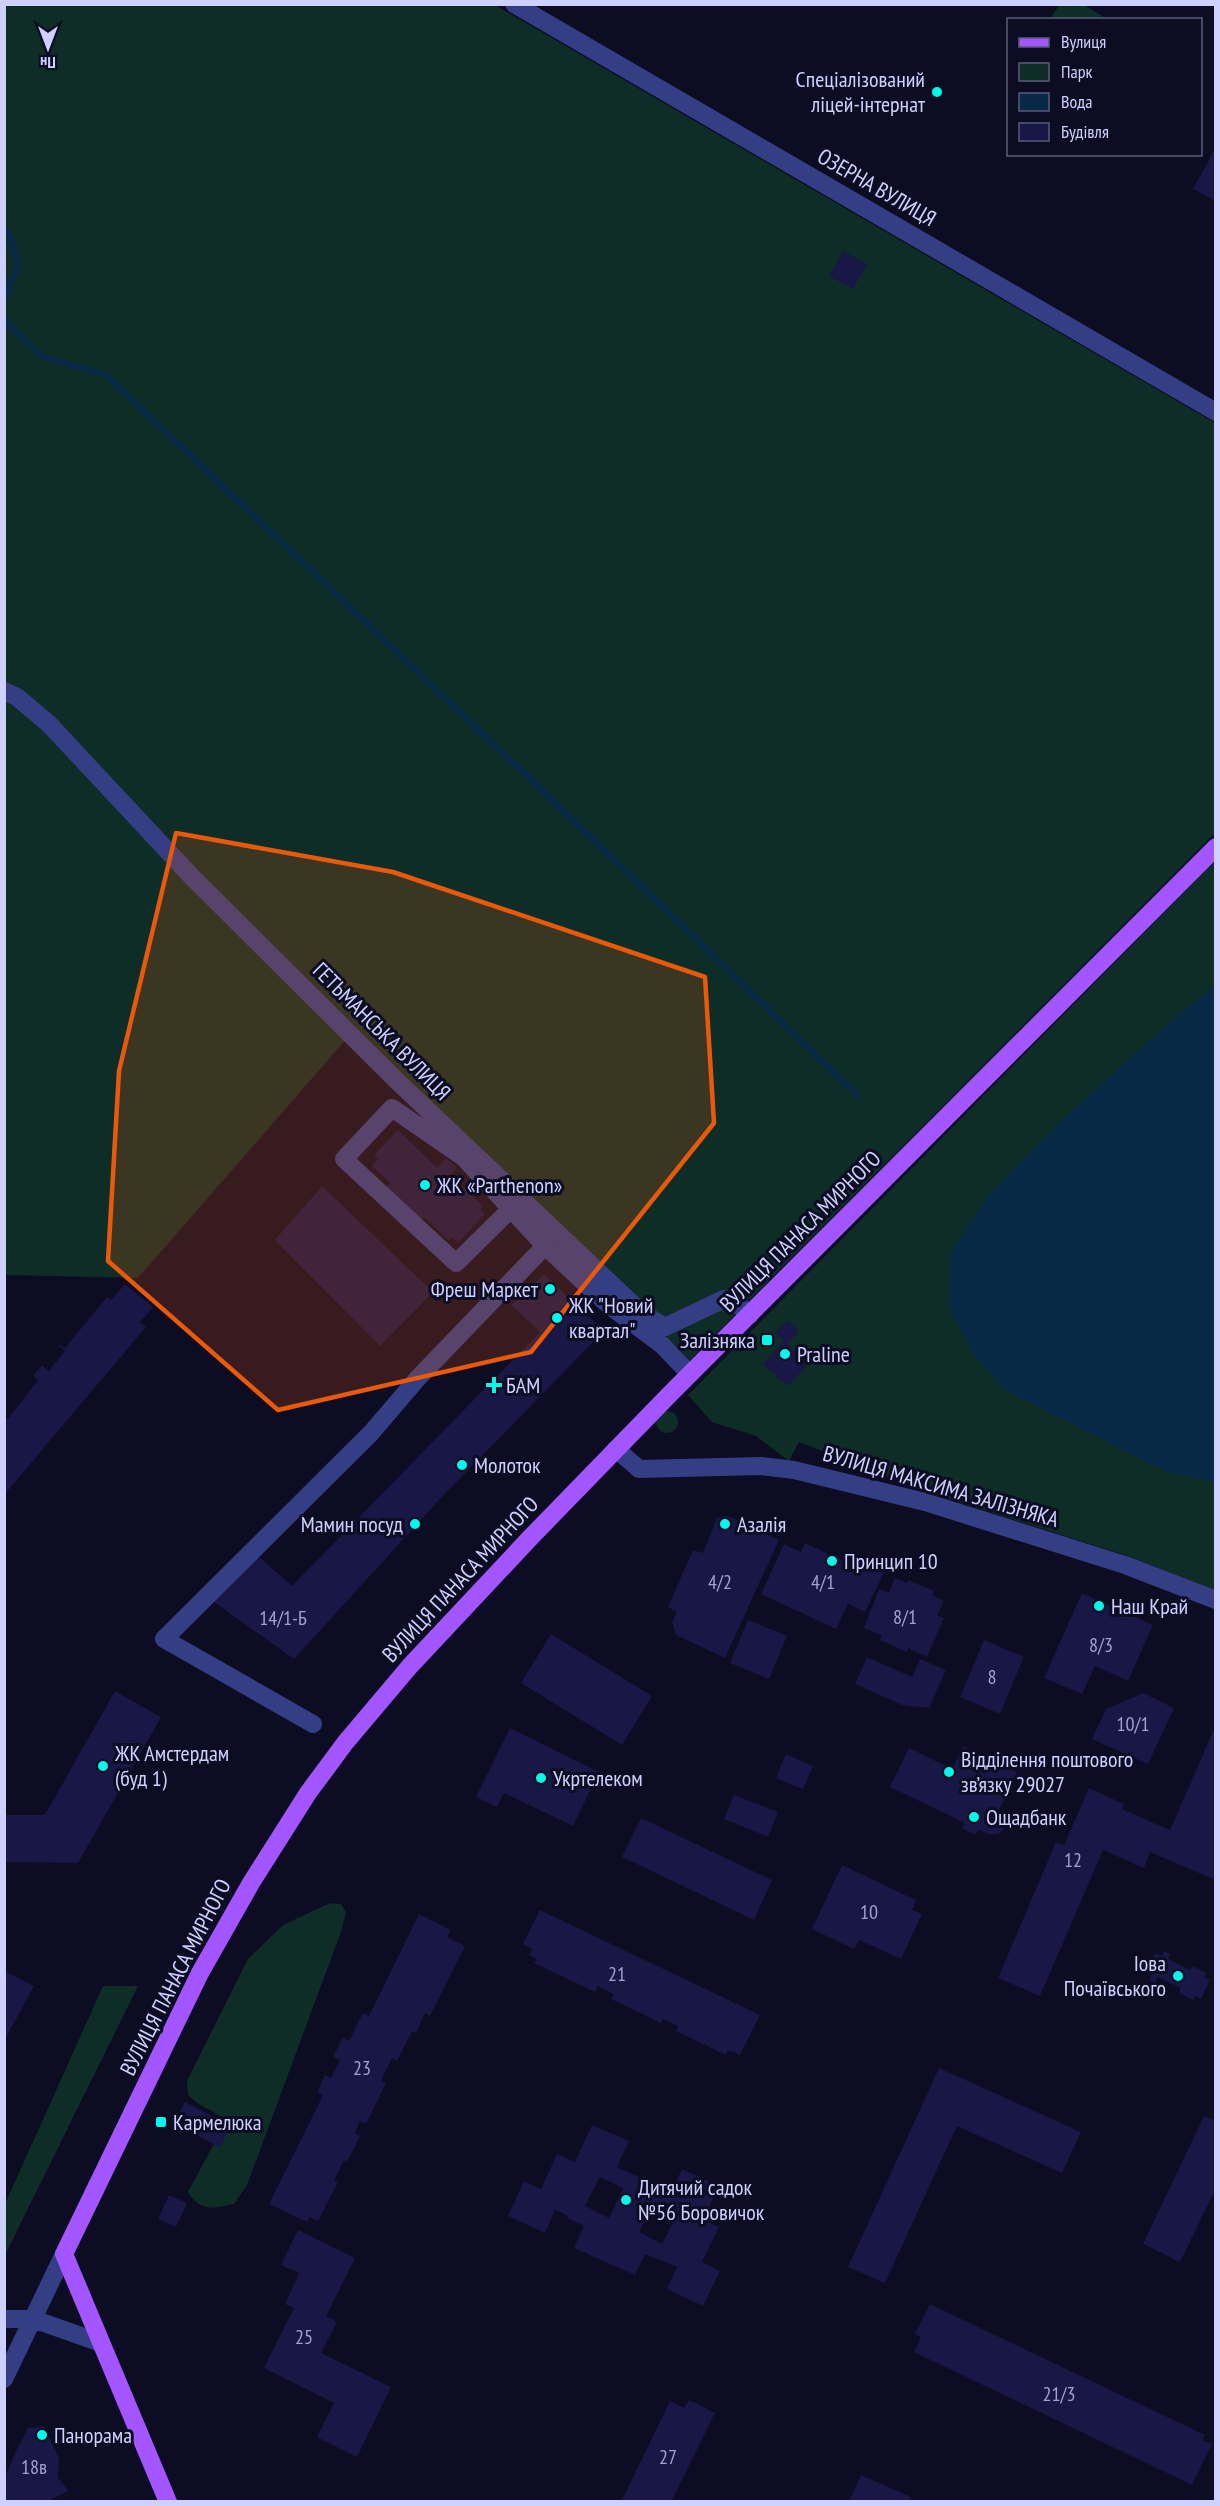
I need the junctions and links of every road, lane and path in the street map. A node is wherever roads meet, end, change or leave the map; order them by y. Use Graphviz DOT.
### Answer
graph roads {
  1 [pos="514,4"];
  2 [pos="1215,412"];
  3 [pos="4,691"];
  4 [pos="1215,847"];
  5 [pos="510,1210"];
  6 [pos="545,1246"];
  7 [pos="750,1315"];
  8 [pos="690,1374"];
  9 [pos="616,1449"];
  10 [pos="1215,1600"];
  11 [pos="313,1724"];
  12 [pos="64,2254"];
  13 [pos="4,2319"];
  14 [pos="33,2319"];
  15 [pos="101,2343"];
  16 [pos="4,2379"];
  17 [pos="168,2502"];
  1 -- 2 [label="street, ОЗЕРНА ВУЛИЦЯ"];
  3 -- 7 [label="street, ГЕТЬМАНСЬКА ВУЛИЦЯ"];
  4 -- 7 [label="main road, ВУЛИЦЯ ПАНАСА МИРНОГО"];
  5 -- 5 [label="street"];
  5 -- 6 [label="street"];
  6 -- 8 [label="street"];
  6 -- 11 [label="street"];
  7 -- 8 [label="main road, ВУЛИЦЯ ПАНАСА МИРНОГО"];
  8 -- 9 [label="main road, ВУЛИЦЯ ПАНАСА МИРНОГО"];
  9 -- 10 [label="street, ВУЛИЦЯ МАКСИМА ЗАЛІЗНЯКА"];
  9 -- 12 [label="main road, ВУЛИЦЯ ПАНАСА МИРНОГО"];
  12 -- 14 [label="street"];
  12 -- 15 [label="main road"];
  13 -- 14 [label="street"];
  14 -- 15 [label="street"];
  14 -- 16 [label="street"];
  15 -- 17 [label="main road"];
}
